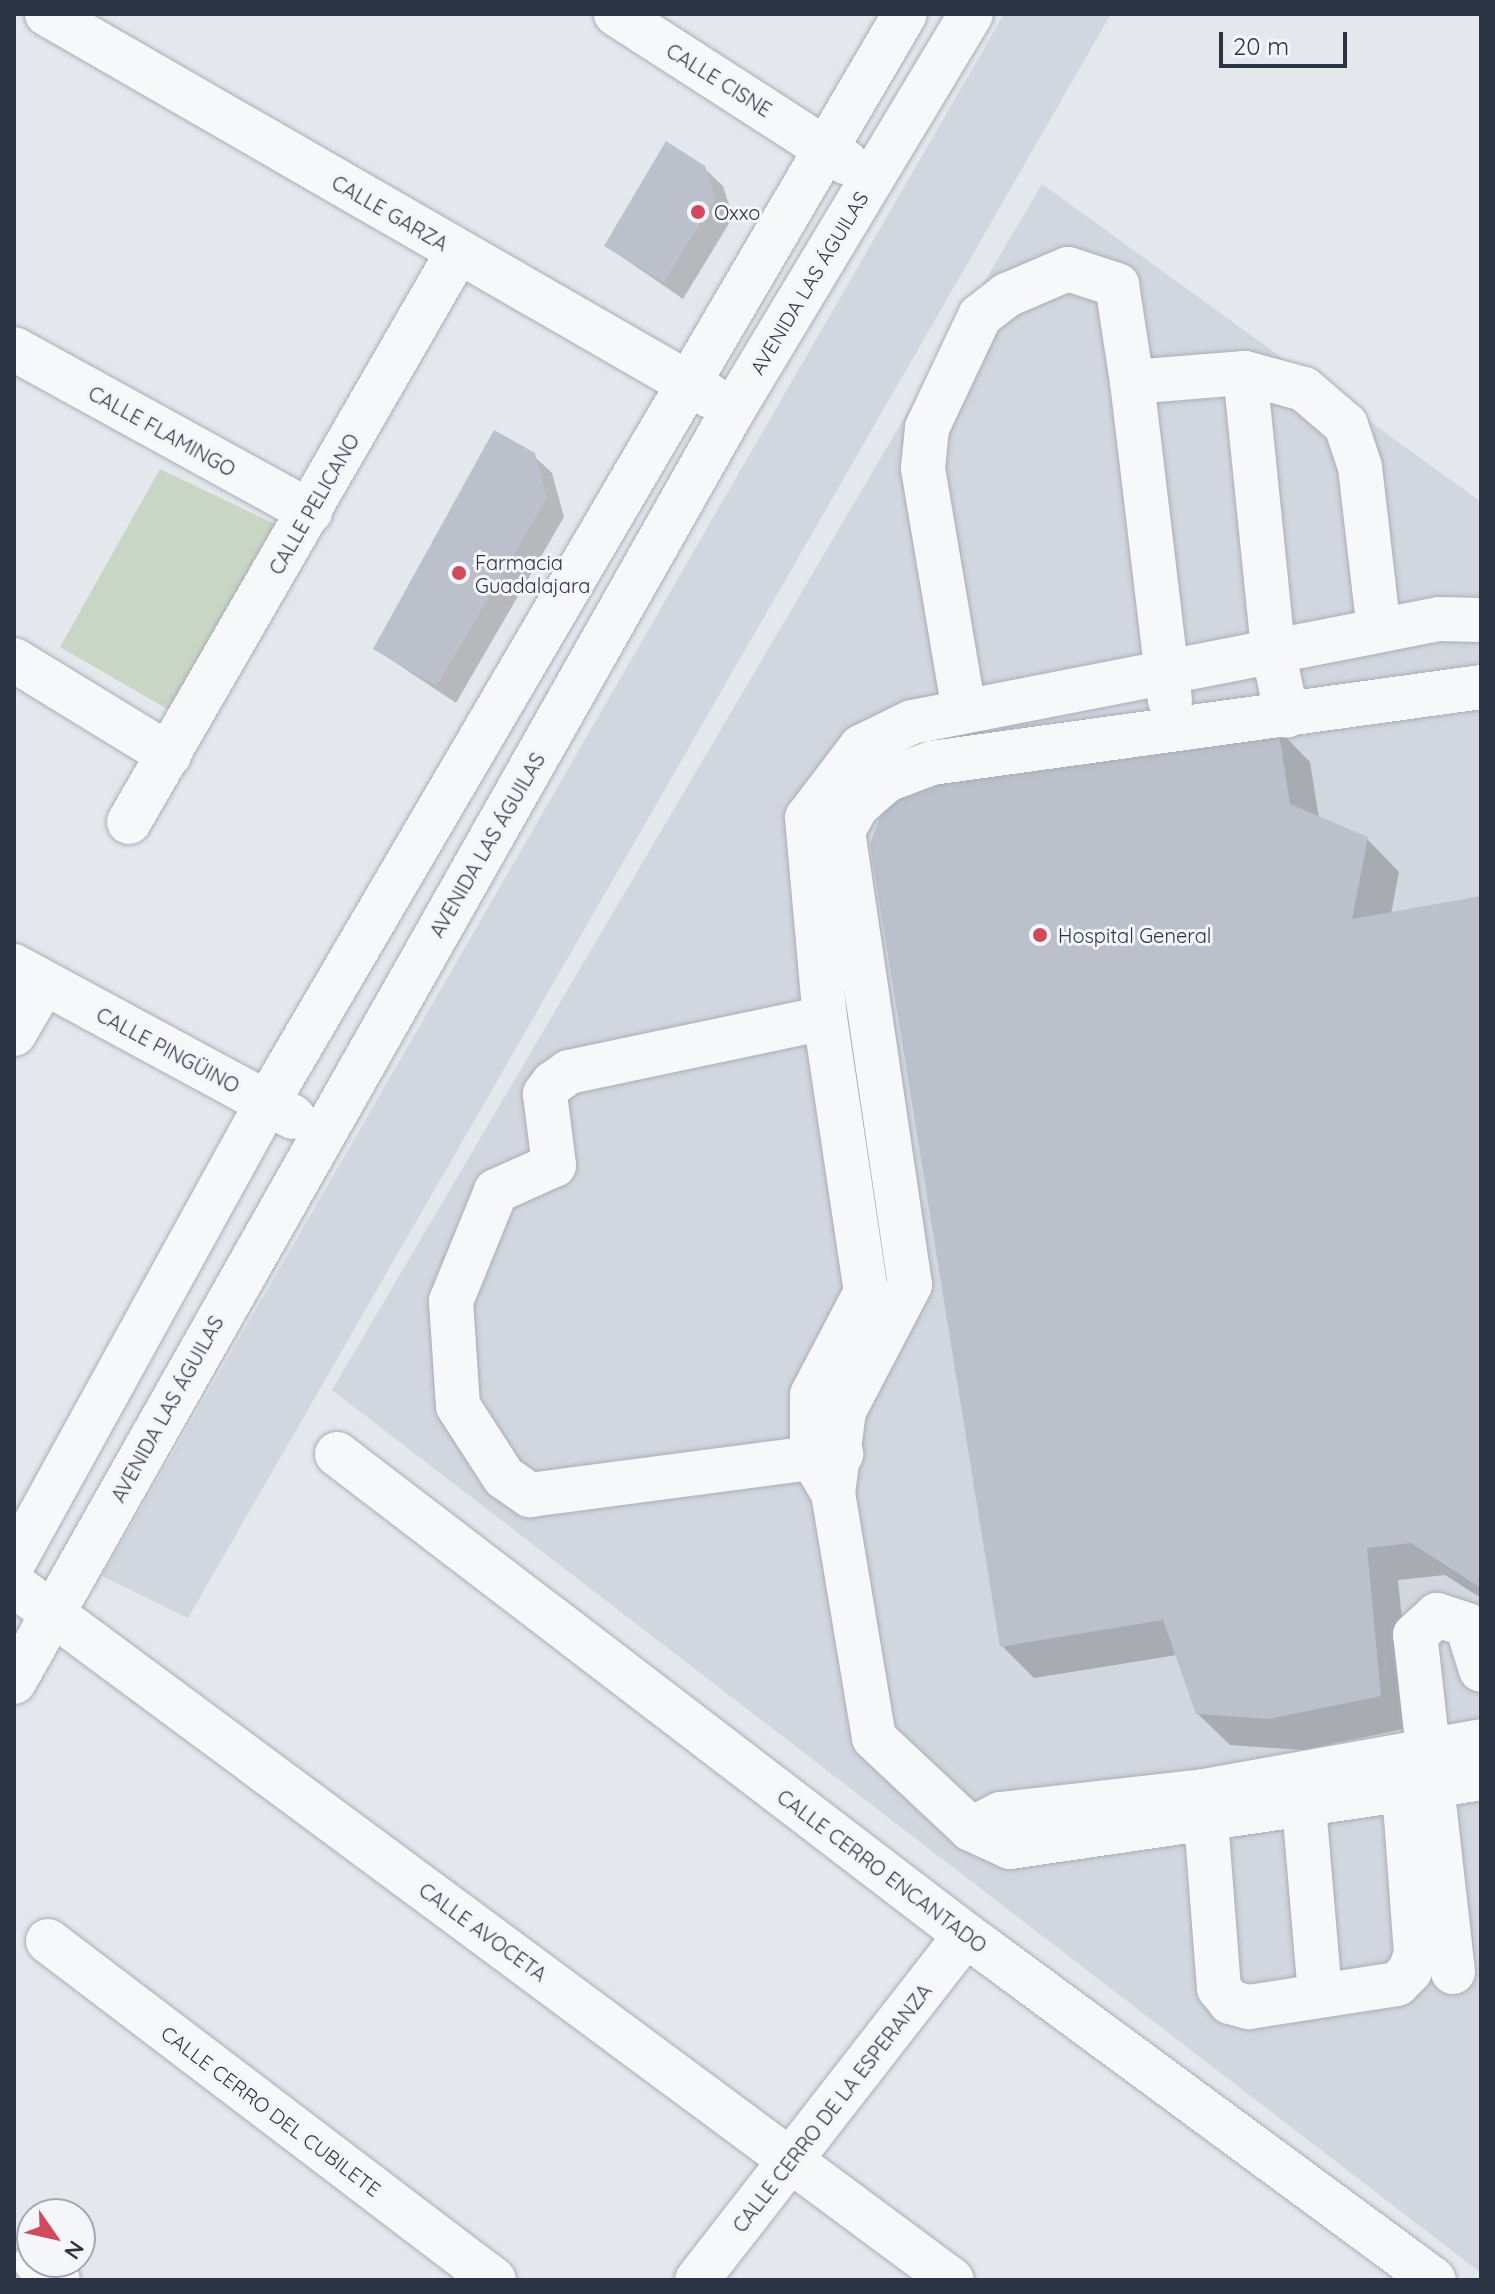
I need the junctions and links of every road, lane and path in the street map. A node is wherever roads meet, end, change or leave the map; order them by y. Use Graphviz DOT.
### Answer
graph roads {
  1 [pos="47,14"];
  2 [pos="616,14"];
  3 [pos="905,14"];
  4 [pos="971,14"];
  5 [pos="823,145"];
  6 [pos="872,179"];
  7 [pos="458,252"];
  8 [pos="14,349"];
  9 [pos="1245,373"];
  10 [pos="684,381"];
  11 [pos="1132,382"];
  12 [pos="733,410"];
  13 [pos="310,512"];
  14 [pos="1481,620"];
  15 [pos="1379,630"];
  16 [pos="1273,651"];
  17 [pos="14,660"];
  18 [pos="1164,673"];
  19 [pos="1481,687"];
  20 [pos="964,711"];
  21 [pos="1287,716"];
  22 [pos="1176,731"];
  23 [pos="169,755"];
  24 [pos="129,822"];
  25 [pos="29,974"];
  26 [pos="825,1018"];
  27 [pos="14,1034"];
  28 [pos="267,1103"];
  29 [pos="322,1133"];
  30 [pos="337,1454"];
  31 [pos="830,1468"];
  32 [pos="14,1562"];
  33 [pos="14,1585"];
  34 [pos="52,1613"];
  35 [pos="1481,1670"];
  36 [pos="14,1682"];
  37 [pos="1481,1741"];
  38 [pos="1421,1778"];
  39 [pos="1481,1778"];
  40 [pos="1206,1806"];
  41 [pos="1304,1807"];
  42 [pos="966,1935"];
  43 [pos="48,1941"];
  44 [pos="1453,1972"];
  45 [pos="1320,1995"];
  46 [pos="795,2162"];
  47 [pos="494,2280"];
  48 [pos="697,2280"];
  49 [pos="952,2280"];
  50 [pos="1434,2280"];
  1 -- 7 [label="street, CALLE GARZA"];
  2 -- 5 [label="street, CALLE CISNE"];
  3 -- 5 [label="street"];
  4 -- 6 [label="street, AVENIDA LAS ÁGUILAS"];
  5 -- 6 [label="street, CALLE CISNE"];
  5 -- 10 [label="street"];
  6 -- 12 [label="street, AVENIDA LAS ÁGUILAS"];
  7 -- 10 [label="street, CALLE GARZA"];
  7 -- 13 [label="street, CALLE PELICANO"];
  8 -- 13 [label="street, CALLE FLAMINGO"];
  9 -- 11 [label="street"];
  9 -- 15 [label="street"];
  9 -- 16 [label="street"];
  10 -- 12 [label="street, CALLE GARZA"];
  10 -- 28 [label="street"];
  11 -- 18 [label="street"];
  11 -- 20 [label="street"];
  12 -- 29 [label="street, AVENIDA LAS ÁGUILAS"];
  13 -- 23 [label="street, CALLE PELICANO"];
  14 -- 15 [label="street"];
  15 -- 16 [label="street"];
  16 -- 18 [label="street"];
  16 -- 21 [label="street"];
  17 -- 23 [label="street"];
  18 -- 20 [label="street"];
  18 -- 22 [label="street"];
  19 -- 21 [label="street"];
  20 -- 26 [label="street"];
  21 -- 22 [label="street"];
  22 -- 31 [label="street"];
  23 -- 24 [label="street, CALLE PELICANO"];
  25 -- 27 [label="street"];
  25 -- 28 [label="street, CALLE PINGÜINO"];
  26 -- 31 [label="street"];
  26 -- 31 [label="street"];
  28 -- 29 [label="street, CALLE PINGÜINO"];
  28 -- 32 [label="street"];
  29 -- 34 [label="street, AVENIDA LAS ÁGUILAS"];
  30 -- 42 [label="street, CALLE CERRO ENCANTADO"];
  31 -- 40 [label="street"];
  33 -- 34 [label="street, CALLE AVOCETA"];
  34 -- 36 [label="street, AVENIDA LAS ÁGUILAS"];
  34 -- 46 [label="street, CALLE AVOCETA"];
  35 -- 38 [label="street"];
  37 -- 38 [label="street"];
  38 -- 39 [label="street"];
  38 -- 40 [label="street"];
  38 -- 41 [label="street"];
  38 -- 44 [label="street"];
  38 -- 45 [label="street"];
  40 -- 41 [label="street"];
  40 -- 45 [label="street"];
  41 -- 45 [label="street"];
  42 -- 46 [label="street, CALLE CERRO DE LA ESPERANZA"];
  42 -- 50 [label="street, CALLE CERRO ENCANTADO"];
  43 -- 47 [label="street, CALLE CERRO DEL CUBILETE"];
  46 -- 48 [label="street, CALLE CERRO DE LA ESPERANZA"];
  46 -- 49 [label="street, CALLE AVOCETA"];
}
